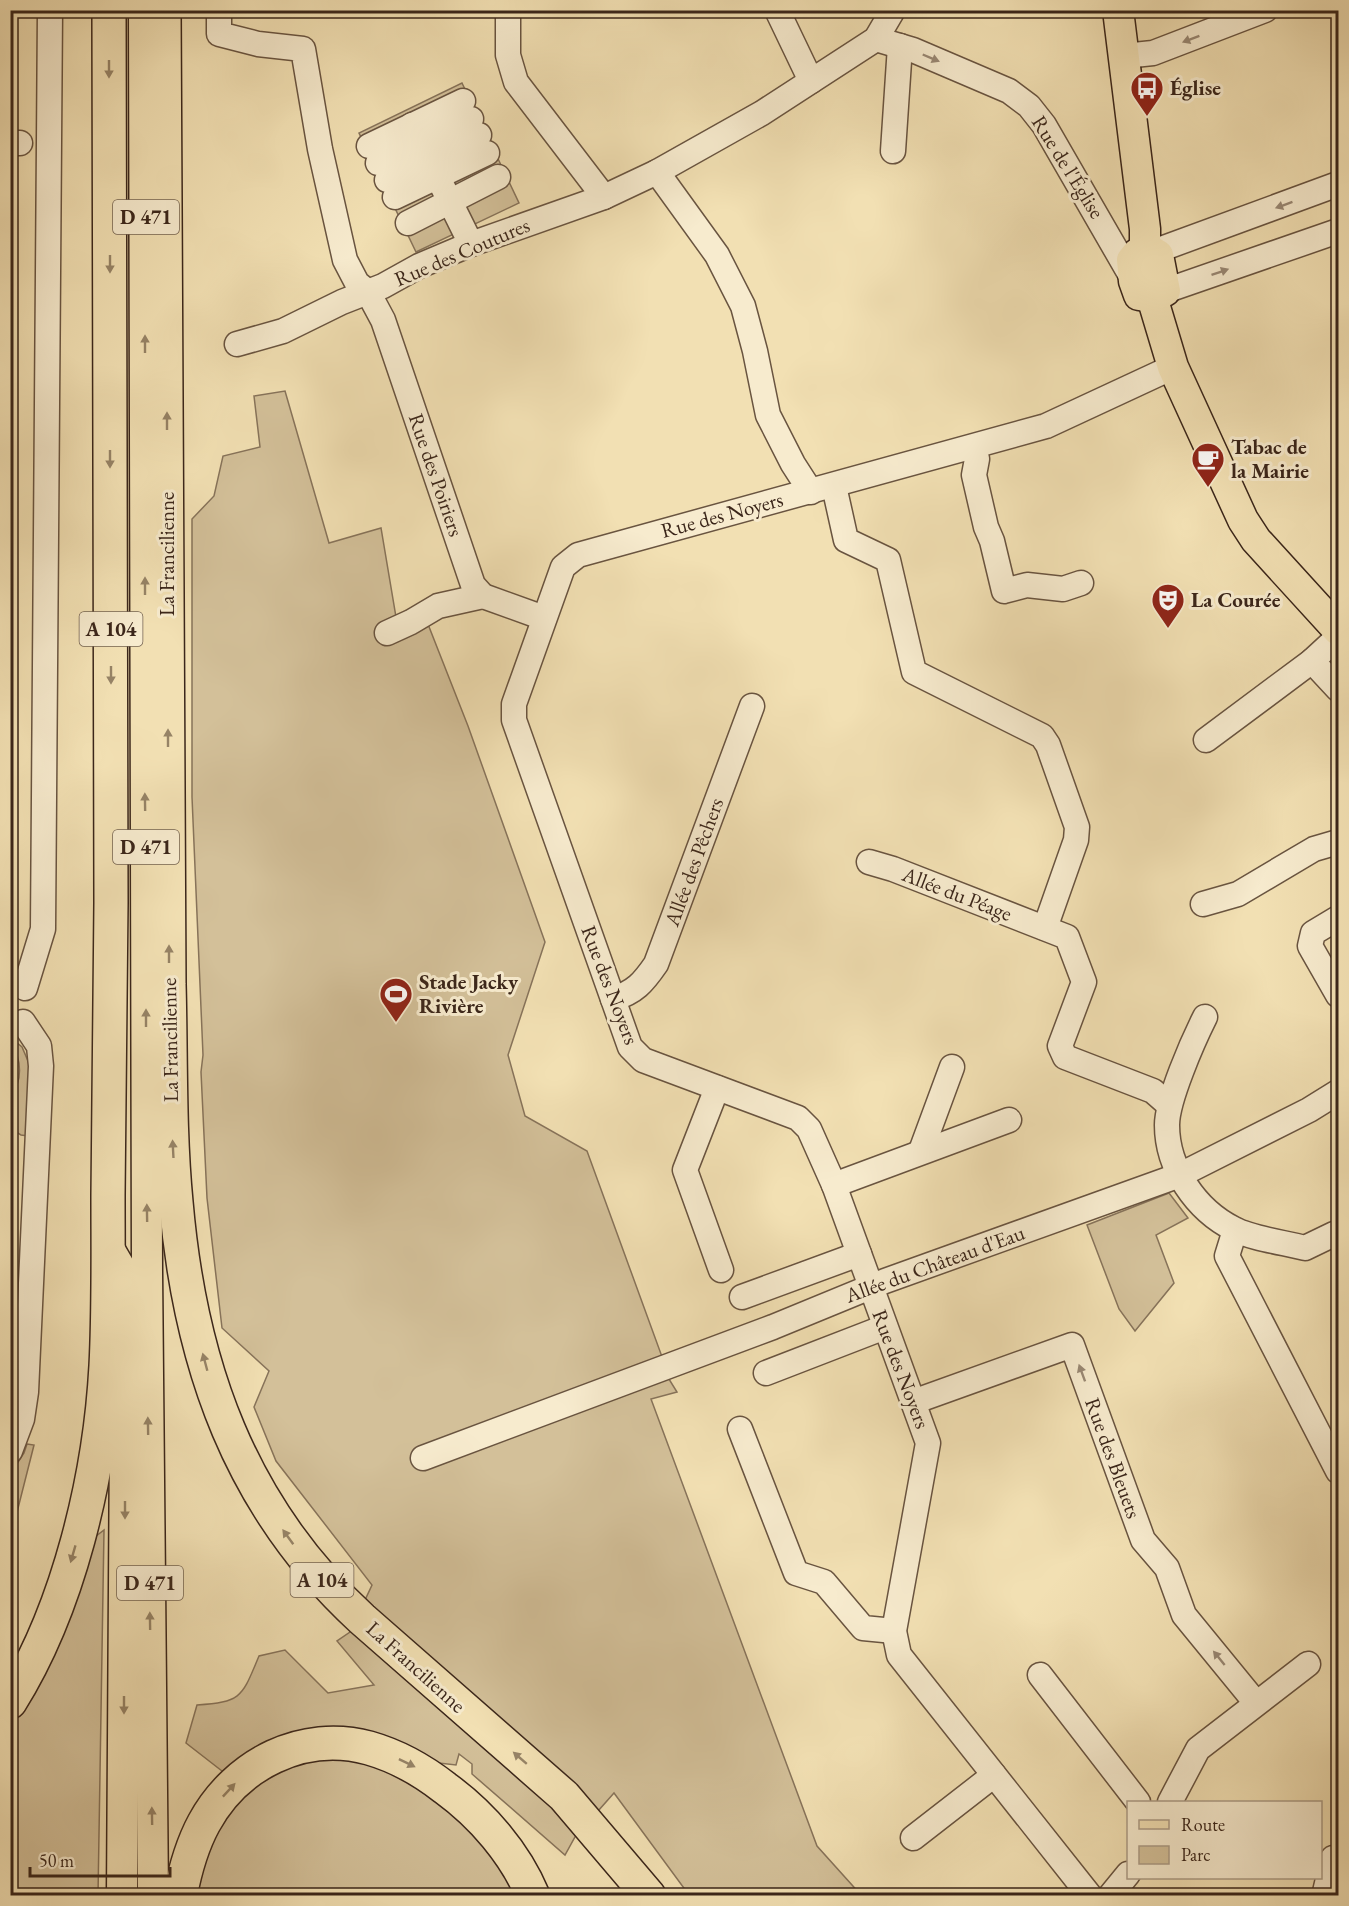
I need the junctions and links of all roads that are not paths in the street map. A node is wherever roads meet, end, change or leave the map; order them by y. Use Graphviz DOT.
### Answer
graph roads {
  1 [pos="50,10"];
  2 [pos="109,10"];
  3 [pos="144,10"];
  4 [pos="164,10"];
  5 [pos="219,10"];
  6 [pos="508,10"];
  7 [pos="777,10"];
  8 [pos="1118,10"];
  9 [pos="1266,10"];
  10 [pos="891,11"];
  11 [pos="876,39"];
  12 [pos="900,46"];
  13 [pos="1124,56"];
  14 [pos="811,81"];
  15 [pos="425,151"];
  16 [pos="893,151"];
  17 [pos="657,172"];
  18 [pos="498,177"];
  19 [pos="1338,184"];
  20 [pos="604,197"];
  21 [pos="450,202"];
  22 [pos="408,223"];
  23 [pos="1338,231"];
  24 [pos="471,244"];
  25 [pos="1149,251"];
  26 [pos="1151,289"];
  27 [pos="368,292"];
  28 [pos="237,344"];
  29 [pos="1173,367"];
  30 [pos="974,447"];
  31 [pos="823,489"];
  32 [pos="1081,583"];
  33 [pos="483,596"];
  34 [pos="544,618"];
  35 [pos="1338,630"];
  36 [pos="387,633"];
  37 [pos="1338,637"];
  38 [pos="1312,661"];
  39 [pos="1338,689"];
  40 [pos="752,706"];
  41 [pos="1206,740"];
  42 [pos="1338,842"];
  43 [pos="868,862"];
  44 [pos="1203,904"];
  45 [pos="1338,918"];
  46 [pos="1044,928"];
  47 [pos="18,987"];
  48 [pos="1338,995"];
  49 [pos="613,999"];
  50 [pos="1205,1017"];
  51 [pos="17,1022"];
  52 [pos="952,1067"];
  53 [pos="717,1088"];
  54 [pos="1338,1092"];
  55 [pos="1169,1105"];
  56 [pos="1010,1120"];
  57 [pos="921,1151"];
  58 [pos="1180,1175"];
  59 [pos="834,1185"];
  60 [pos="1235,1230"];
  61 [pos="1334,1234"];
  62 [pos="108,1247"];
  63 [pos="859,1254"];
  64 [pos="722,1270"];
  65 [pos="870,1287"];
  66 [pos="742,1297"];
  67 [pos="885,1327"];
  68 [pos="766,1373"];
  69 [pos="913,1402"];
  70 [pos="740,1429"];
  71 [pos="10,1451"];
  72 [pos="423,1458"];
  73 [pos="1338,1471"];
  74 [pos="894,1631"];
  75 [pos="1308,1664"];
  76 [pos="1040,1675"];
  77 [pos="10,1702"];
  78 [pos="1256,1703"];
  79 [pos="994,1775"];
  80 [pos="564,1796"];
  81 [pos="1136,1801"];
  82 [pos="1171,1801"];
  83 [pos="913,1838"];
  84 [pos="1333,1858"];
  85 [pos="1127,1875"];
  86 [pos="122,1896"];
  87 [pos="153,1896"];
  88 [pos="180,1896"];
  89 [pos="533,1896"];
  90 [pos="649,1896"];
  91 [pos="669,1896"];
  92 [pos="1090,1896"];
  93 [pos="1110,1896"];
  94 [pos="1324,1896"];
  1 -- 47 [label="street"];
  2 -- 62 [label="highway, A 104, one-way"];
  87 -- 3 [label="main road, D 471, one-way"];
  80 -- 4 [label="highway, La Francilienne / A 104, one-way"];
  5 -- 27 [label="street, Rue des Coutures"];
  6 -- 20 [label="street"];
  7 -- 14 [label="street"];
  8 -- 13 [label="main road"];
  9 -- 13 [label="street, one-way"];
  10 -- 11 [label="street"];
  11 -- 12 [label="street, Rue de l'Église"];
  11 -- 14 [label="street, Rue des Coutures"];
  12 -- 16 [label="street"];
  12 -- 26 [label="street, Rue de l'Église, one-way"];
  13 -- 25 [label="main road"];
  14 -- 17 [label="street, Rue des Coutures"];
  15 -- 15 [label="street"];
  15 -- 15 [label="street"];
  15 -- 21 [label="street"];
  17 -- 20 [label="street, Rue des Coutures"];
  17 -- 31 [label="street"];
  18 -- 21 [label="street"];
  19 -- 25 [label="street, one-way"];
  20 -- 24 [label="street, Rue des Coutures"];
  21 -- 22 [label="street"];
  21 -- 24 [label="street"];
  26 -- 23 [label="street, one-way"];
  24 -- 27 [label="street, Rue des Coutures"];
  25 -- 26 [label="main road"];
  26 -- 29 [label="main road"];
  27 -- 28 [label="street"];
  27 -- 33 [label="street, Rue des Poiriers"];
  29 -- 30 [label="street, Rue des Noyers"];
  29 -- 35 [label="main road"];
  30 -- 31 [label="street, Rue des Noyers"];
  30 -- 32 [label="street"];
  31 -- 34 [label="street, Rue des Noyers"];
  31 -- 46 [label="street"];
  33 -- 34 [label="street"];
  33 -- 36 [label="street"];
  34 -- 49 [label="street, Rue des Noyers"];
  37 -- 38 [label="street"];
  38 -- 39 [label="street"];
  38 -- 41 [label="street"];
  40 -- 49 [label="street, Allée des Pêchers"];
  42 -- 44 [label="street"];
  43 -- 46 [label="street, Allée du Péage"];
  45 -- 48 [label="street"];
  46 -- 55 [label="street, Allée du Péage"];
  47 -- 51 [label="street"];
  49 -- 53 [label="street, Rue des Noyers"];
  50 -- 55 [label="street"];
  51 -- 71 [label="street"];
  52 -- 57 [label="street"];
  53 -- 59 [label="street, Rue des Noyers"];
  53 -- 64 [label="street"];
  54 -- 58 [label="street, Allée du Château d'Eau"];
  55 -- 58 [label="street"];
  56 -- 57 [label="street"];
  57 -- 59 [label="street"];
  58 -- 60 [label="street"];
  58 -- 65 [label="street, Allée du Château d'Eau"];
  59 -- 63 [label="street, Rue des Noyers"];
  60 -- 61 [label="street"];
  60 -- 73 [label="street"];
  62 -- 77 [label="highway, one-way"];
  62 -- 86 [label="main road, D 471, one-way"];
  63 -- 65 [label="street, Rue des Noyers"];
  63 -- 66 [label="street"];
  65 -- 67 [label="street, Rue des Noyers"];
  65 -- 72 [label="street, Allée du Château d'Eau"];
  67 -- 68 [label="street"];
  67 -- 69 [label="street, Rue des Noyers"];
  69 -- 74 [label="street, Rue des Noyers"];
  78 -- 69 [label="street, Rue des Bleuets, one-way"];
  70 -- 74 [label="street"];
  74 -- 79 [label="street, Rue des Noyers"];
  75 -- 78 [label="street"];
  76 -- 81 [label="street"];
  78 -- 82 [label="street"];
  79 -- 83 [label="street"];
  79 -- 92 [label="street, Rue des Noyers"];
  80 -- 90 [label="highway, La Francilienne / A 104"];
  80 -- 91 [label="highway"];
  84 -- 94 [label="street"];
  85 -- 93 [label="street"];
  88 -- 89 [label="highway, one-way"];
}
